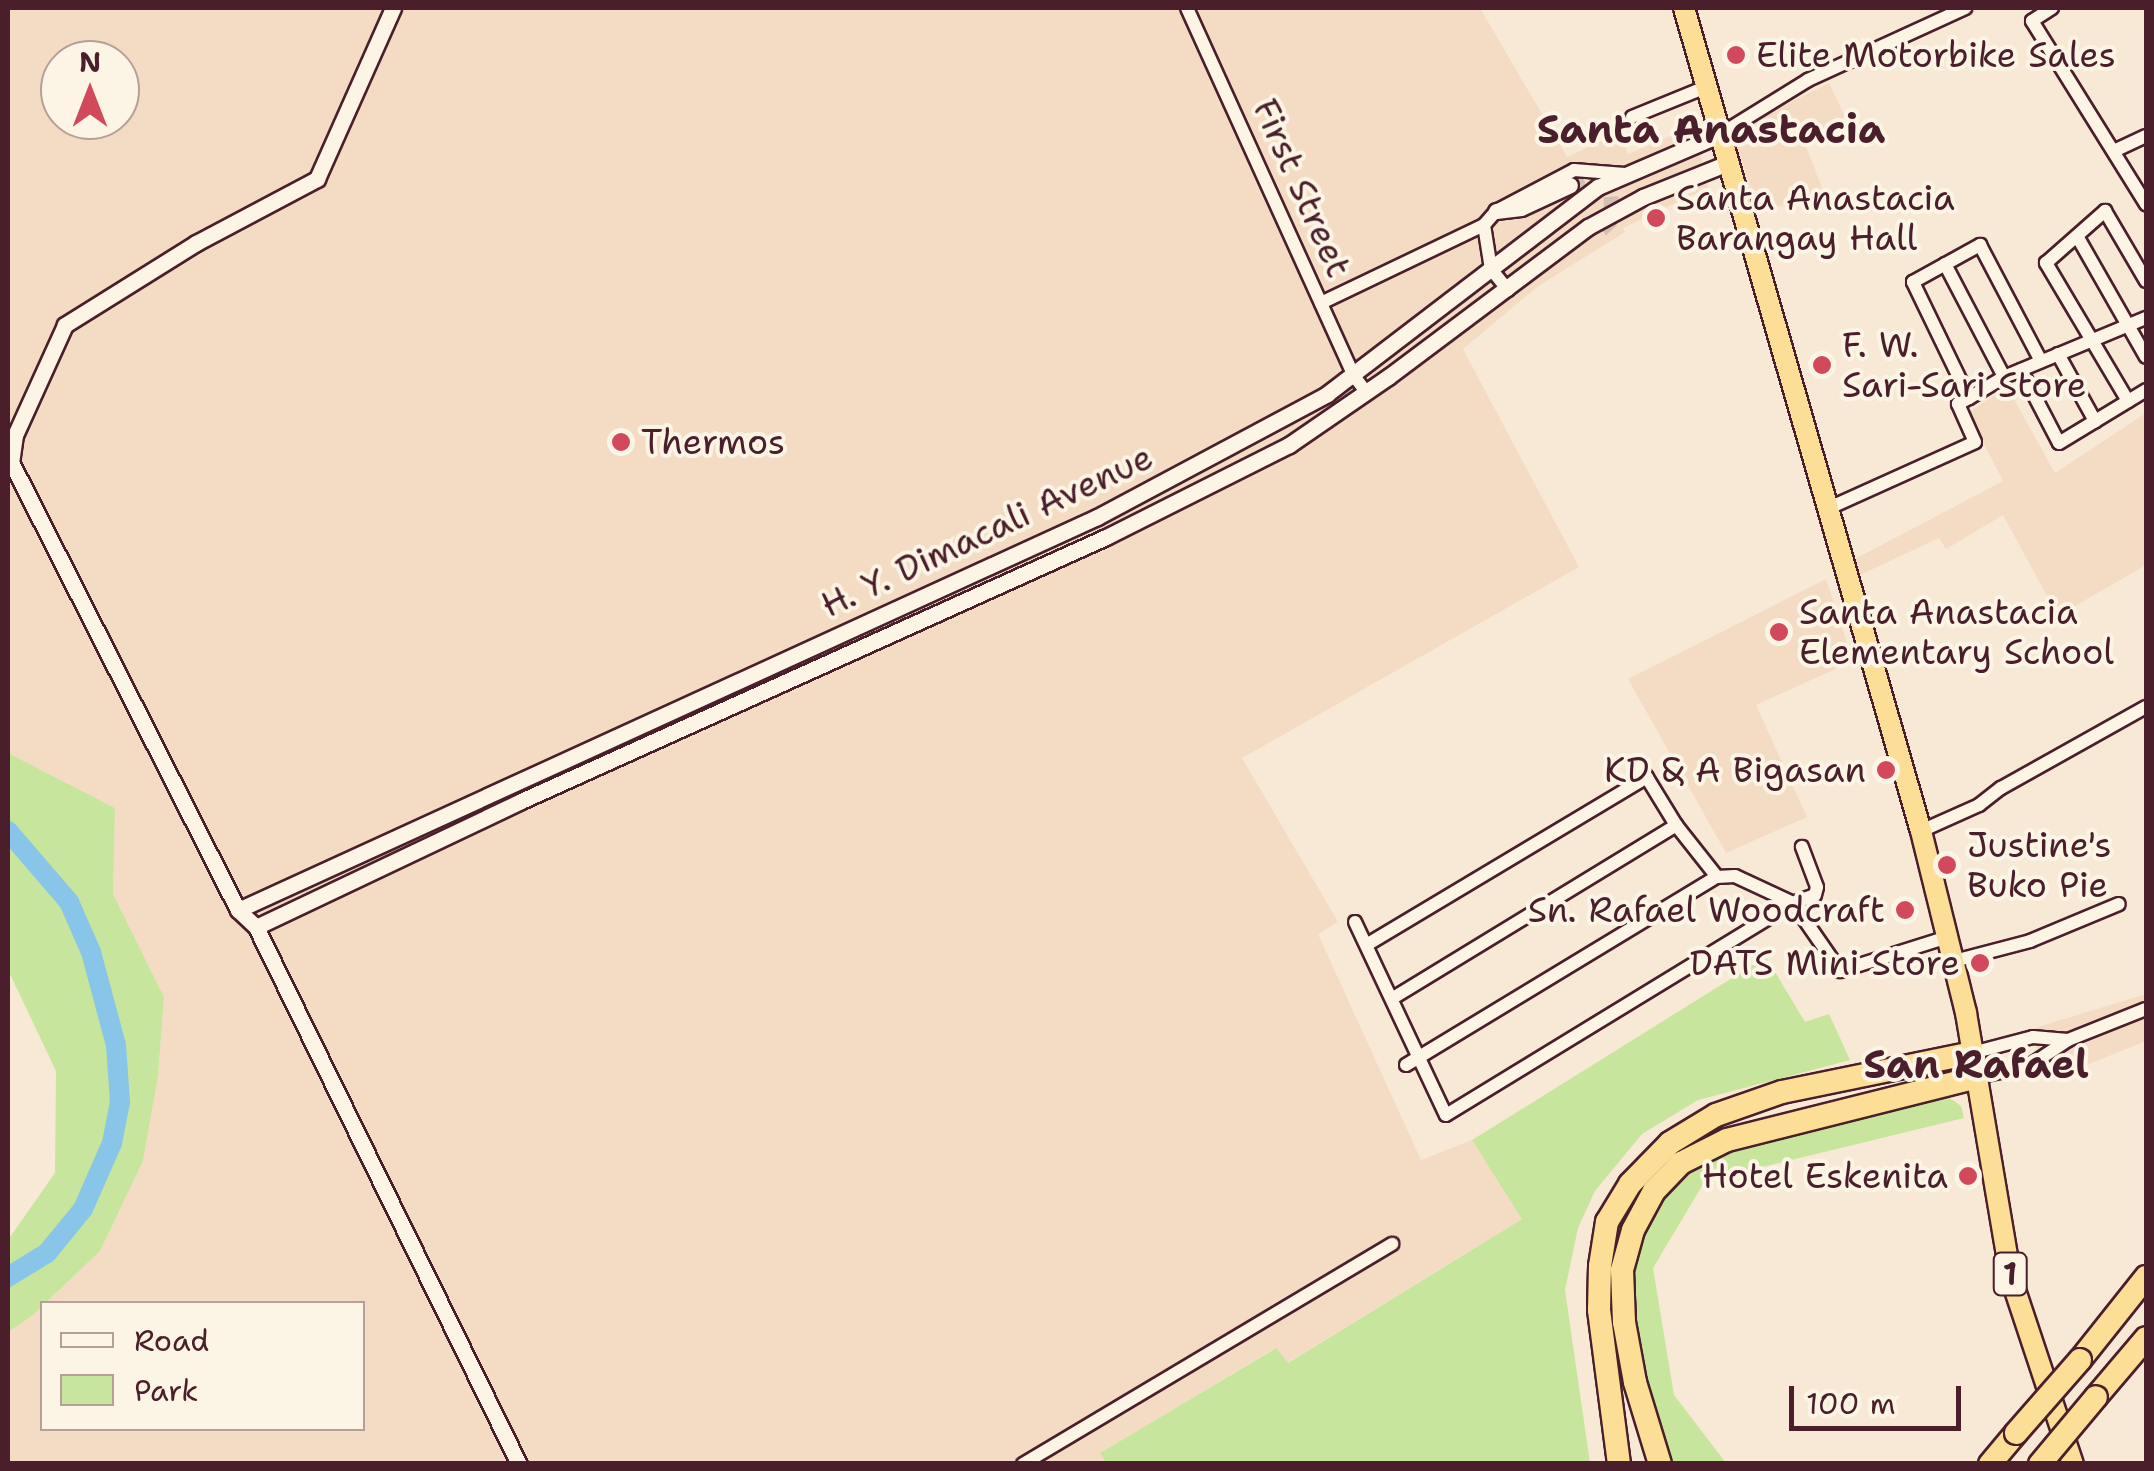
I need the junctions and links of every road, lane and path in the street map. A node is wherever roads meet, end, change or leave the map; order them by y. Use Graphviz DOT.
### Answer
graph roads {
  1 [pos="393,8"];
  2 [pos="1187,8"];
  3 [pos="1684,8"];
  4 [pos="1965,8"];
  5 [pos="2052,8"];
  6 [pos="1706,87"];
  7 [pos="1632,117"];
  8 [pos="1720,135"];
  9 [pos="2146,136"];
  10 [pos="2116,150"];
  11 [pos="1661,157"];
  12 [pos="1728,163"];
  13 [pos="1626,174"];
  14 [pos="2140,184"];
  15 [pos="1570,185"];
  16 [pos="1671,186"];
  17 [pos="2146,204"];
  18 [pos="1496,211"];
  19 [pos="1484,225"];
  20 [pos="1595,235"];
  21 [pos="2077,236"];
  22 [pos="1945,264"];
  23 [pos="1490,269"];
  24 [pos="1532,270"];
  25 [pos="2146,281"];
  26 [pos="1508,290"];
  27 [pos="1321,303"];
  28 [pos="2146,318"];
  29 [pos="2129,325"];
  30 [pos="2092,340"];
  31 [pos="2058,354"];
  32 [pos="2146,357"];
  33 [pos="2040,362"];
  34 [pos="2021,370"];
  35 [pos="1354,376"];
  36 [pos="2004,377"];
  37 [pos="2146,390"];
  38 [pos="1366,392"];
  39 [pos="1969,398"];
  40 [pos="2128,402"];
  41 [pos="2096,421"];
  42 [pos="1830,508"];
  43 [pos="1097,517"];
  44 [pos="1106,537"];
  45 [pos="2146,707"];
  46 [pos="1638,763"];
  47 [pos="1647,777"];
  48 [pos="1676,825"];
  49 [pos="1922,832"];
  50 [pos="1802,847"];
  51 [pos="1717,877"];
  52 [pos="1793,903"];
  53 [pos="2119,904"];
  54 [pos="238,910"];
  55 [pos="1355,922"];
  56 [pos="256,928"];
  57 [pos="1948,936"];
  58 [pos="1368,944"];
  59 [pos="1954,961"];
  60 [pos="1392,998"];
  61 [pos="2146,1009"];
  62 [pos="2018,1040"];
  63 [pos="2068,1040"];
  64 [pos="1972,1053"];
  65 [pos="1413,1062"];
  66 [pos="2029,1066"];
  67 [pos="1977,1078"];
  68 [pos="1392,1244"];
  69 [pos="2146,1278"];
  70 [pos="2146,1342"];
  71 [pos="519,1464"];
  72 [pos="1023,1464"];
  73 [pos="1619,1464"];
  74 [pos="1660,1464"];
  75 [pos="1990,1464"];
  76 [pos="2040,1464"];
  77 [pos="2073,1464"];
  1 -- 54 [label="street"];
  2 -- 27 [label="street, First Street"];
  3 -- 6 [label="highway, 1"];
  4 -- 8 [label="street"];
  5 -- 10 [label="street"];
  6 -- 7 [label="street"];
  6 -- 8 [label="highway, 1"];
  8 -- 11 [label="street, H. Y. Dimacali Avenue"];
  8 -- 12 [label="highway, 1"];
  9 -- 10 [label="street"];
  10 -- 14 [label="street"];
  11 -- 13 [label="street, H. Y. Dimacali Avenue"];
  11 -- 16 [label="street"];
  12 -- 16 [label="street, H. Y. Dimacali Avenue"];
  12 -- 42 [label="highway, 1"];
  13 -- 18 [label="street"];
  13 -- 23 [label="street, H. Y. Dimacali Avenue"];
  14 -- 17 [label="street"];
  15 -- 18 [label="street"];
  16 -- 24 [label="street, H. Y. Dimacali Avenue"];
  18 -- 19 [label="street"];
  19 -- 23 [label="street"];
  19 -- 27 [label="street"];
  20 -- 24 [label="street"];
  21 -- 25 [label="street"];
  21 -- 29 [label="street"];
  21 -- 30 [label="street"];
  22 -- 33 [label="street"];
  22 -- 36 [label="street"];
  22 -- 39 [label="street"];
  23 -- 26 [label="street"];
  23 -- 35 [label="street, H. Y. Dimacali Avenue"];
  24 -- 26 [label="street, H. Y. Dimacali Avenue"];
  26 -- 38 [label="street, H. Y. Dimacali Avenue"];
  27 -- 35 [label="street, First Street"];
  28 -- 29 [label="street"];
  29 -- 30 [label="street"];
  29 -- 32 [label="street"];
  30 -- 31 [label="street"];
  30 -- 40 [label="street"];
  31 -- 33 [label="street"];
  31 -- 41 [label="street"];
  33 -- 34 [label="street"];
  34 -- 36 [label="street"];
  34 -- 41 [label="street"];
  35 -- 38 [label="street, First Street"];
  35 -- 43 [label="street, H. Y. Dimacali Avenue"];
  36 -- 39 [label="street"];
  37 -- 40 [label="street"];
  38 -- 44 [label="street, H. Y. Dimacali Avenue"];
  39 -- 42 [label="street"];
  40 -- 41 [label="street"];
  42 -- 49 [label="highway, 1"];
  43 -- 44 [label="street"];
  43 -- 54 [label="street, H. Y. Dimacali Avenue"];
  44 -- 56 [label="street, H. Y. Dimacali Avenue"];
  45 -- 49 [label="street"];
  46 -- 47 [label="street"];
  47 -- 48 [label="street"];
  47 -- 58 [label="street"];
  48 -- 51 [label="street"];
  48 -- 60 [label="street"];
  49 -- 57 [label="highway, 1"];
  50 -- 52 [label="street"];
  51 -- 52 [label="street"];
  51 -- 65 [label="street"];
  52 -- 57 [label="street"];
  52 -- 65 [label="street"];
  53 -- 59 [label="street"];
  54 -- 56 [label="street"];
  55 -- 58 [label="street"];
  56 -- 71 [label="street"];
  57 -- 59 [label="highway, 1"];
  58 -- 60 [label="street"];
  59 -- 64 [label="highway, 1"];
  60 -- 65 [label="street"];
  61 -- 63 [label="street"];
  62 -- 63 [label="street"];
  62 -- 64 [label="street"];
  62 -- 66 [label="street"];
  63 -- 66 [label="street"];
  64 -- 67 [label="highway, 1"];
  64 -- 73 [label="highway"];
  66 -- 67 [label="street"];
  67 -- 74 [label="highway"];
  67 -- 77 [label="highway, 1"];
  68 -- 72 [label="street"];
  69 -- 75 [label="highway, bridge"];
  70 -- 76 [label="highway, bridge"];
}
